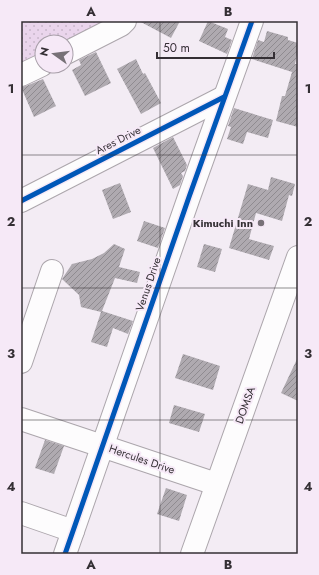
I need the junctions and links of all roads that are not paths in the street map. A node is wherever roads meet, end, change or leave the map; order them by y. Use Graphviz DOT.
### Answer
graph roads {
  1 [pos="125,21"];
  2 [pos="252,21"];
  3 [pos="74,48"];
  4 [pos="34,69"];
  5 [pos="21,75"];
  6 [pos="224,97"];
  7 [pos="21,201"];
  8 [pos="298,257"];
  9 [pos="52,271"];
  10 [pos="21,362"];
  11 [pos="21,419"];
  12 [pos="103,446"];
  13 [pos="216,484"];
  14 [pos="21,513"];
  15 [pos="73,531"];
  16 [pos="65,554"];
  17 [pos="192,554"];
  1 -- 3 [label="street"];
  2 -- 6 [label="street, Venus Drive"];
  4 -- 5 [label="street"];
  6 -- 7 [label="street, Ares Drive"];
  6 -- 12 [label="street, Venus Drive"];
  8 -- 13 [label="street, DOMSA"];
  9 -- 10 [label="street"];
  11 -- 12 [label="street, Hercules Drive"];
  12 -- 13 [label="street, Hercules Drive"];
  12 -- 15 [label="street, Venus Drive"];
  13 -- 17 [label="street, DOMSA"];
  14 -- 15 [label="street"];
  15 -- 16 [label="street, Venus Drive"];
}
